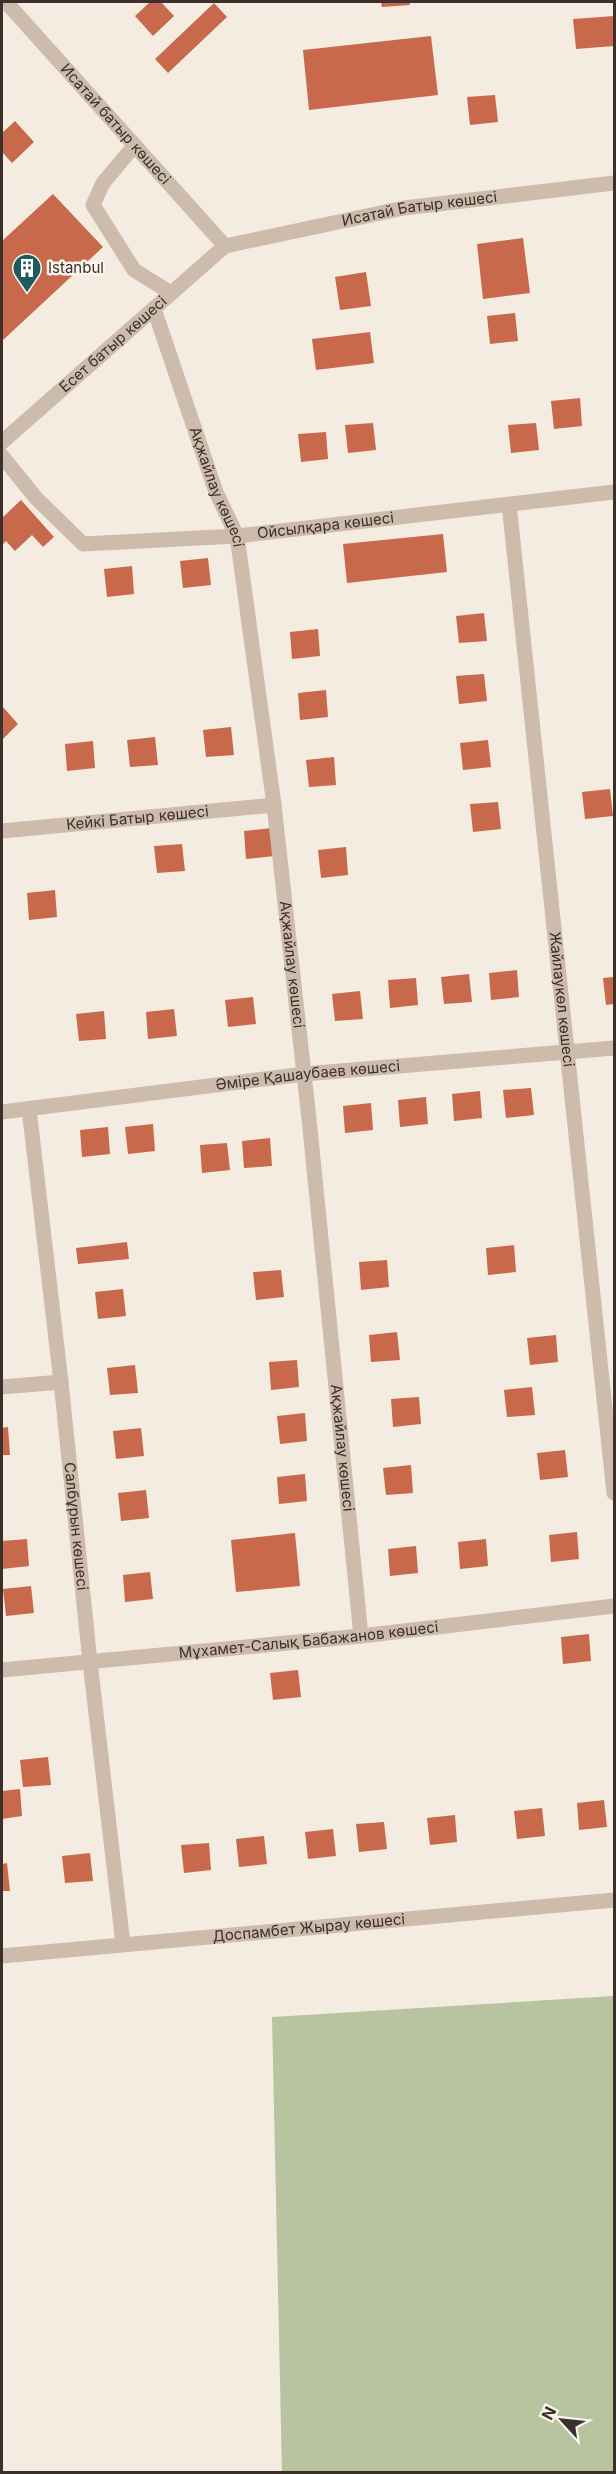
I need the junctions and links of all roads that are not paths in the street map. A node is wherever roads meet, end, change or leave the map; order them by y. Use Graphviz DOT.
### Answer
graph roads {
  1 [pos="6,2"];
  2 [pos="2,5"];
  3 [pos="134,146"];
  4 [pos="615,183"];
  5 [pos="225,246"];
  6 [pos="171,292"];
  7 [pos="154,309"];
  8 [pos="2,442"];
  9 [pos="2,456"];
  10 [pos="615,492"];
  11 [pos="509,504"];
  12 [pos="237,536"];
  13 [pos="274,806"];
  14 [pos="2,831"];
  15 [pos="615,1048"];
  16 [pos="566,1052"];
  17 [pos="304,1074"];
  18 [pos="29,1109"];
  19 [pos="2,1112"];
  20 [pos="62,1382"];
  21 [pos="2,1387"];
  22 [pos="615,1493"];
  23 [pos="615,1606"];
  24 [pos="361,1636"];
  25 [pos="90,1662"];
  26 [pos="2,1670"];
  27 [pos="615,1900"];
  28 [pos="123,1944"];
  29 [pos="2,1956"];
  1 -- 2 [label="street"];
  1 -- 3 [label="street, Исатай батыр көшесі"];
  3 -- 5 [label="street, Исатай батыр көшесі"];
  3 -- 6 [label="street"];
  4 -- 5 [label="street, Исатай Батыр көшесі"];
  5 -- 6 [label="street, Есет батыр көшесі"];
  6 -- 7 [label="street, Есет батыр көшесі"];
  7 -- 8 [label="street, Есет батыр көшесі"];
  7 -- 12 [label="street, Ақжайлау көшесі"];
  9 -- 12 [label="street, Ойсылқара көшесі"];
  10 -- 11 [label="street, Ойсылқара көшесі"];
  11 -- 12 [label="street, Ойсылқара көшесі"];
  11 -- 16 [label="street, Жайлаукөл көшесі"];
  12 -- 13 [label="street, Ақжайлау көшесі"];
  13 -- 14 [label="street, Кейкі Батыр көшесі"];
  13 -- 17 [label="street, Ақжайлау көшесі"];
  15 -- 16 [label="street, Әміре Қашаубаев көшесі"];
  16 -- 17 [label="street, Әміре Қашаубаев көшесі"];
  16 -- 22 [label="street, Жайлаукөл көшесі"];
  17 -- 18 [label="street, Әміре Қашаубаев көшесі"];
  17 -- 24 [label="street, Ақжайлау көшесі"];
  18 -- 19 [label="street, Әміре Қашаубаев көшесі"];
  18 -- 20 [label="street, Салбұрын көшесі"];
  20 -- 21 [label="street"];
  20 -- 25 [label="street, Салбұрын көшесі"];
  23 -- 24 [label="street, Мұхамет-Салық Бабажанов көшесі"];
  24 -- 25 [label="street, Мұхамет-Салық Бабажанов көшесі"];
  25 -- 26 [label="street, Мұхамет-Салық Бабажанов көшесі"];
  25 -- 28 [label="street, Салбұрын көшесі"];
  27 -- 28 [label="street, Доспамбет Жырау көшесі"];
  28 -- 29 [label="street, Доспамбет Жырау көшесі"];
}
